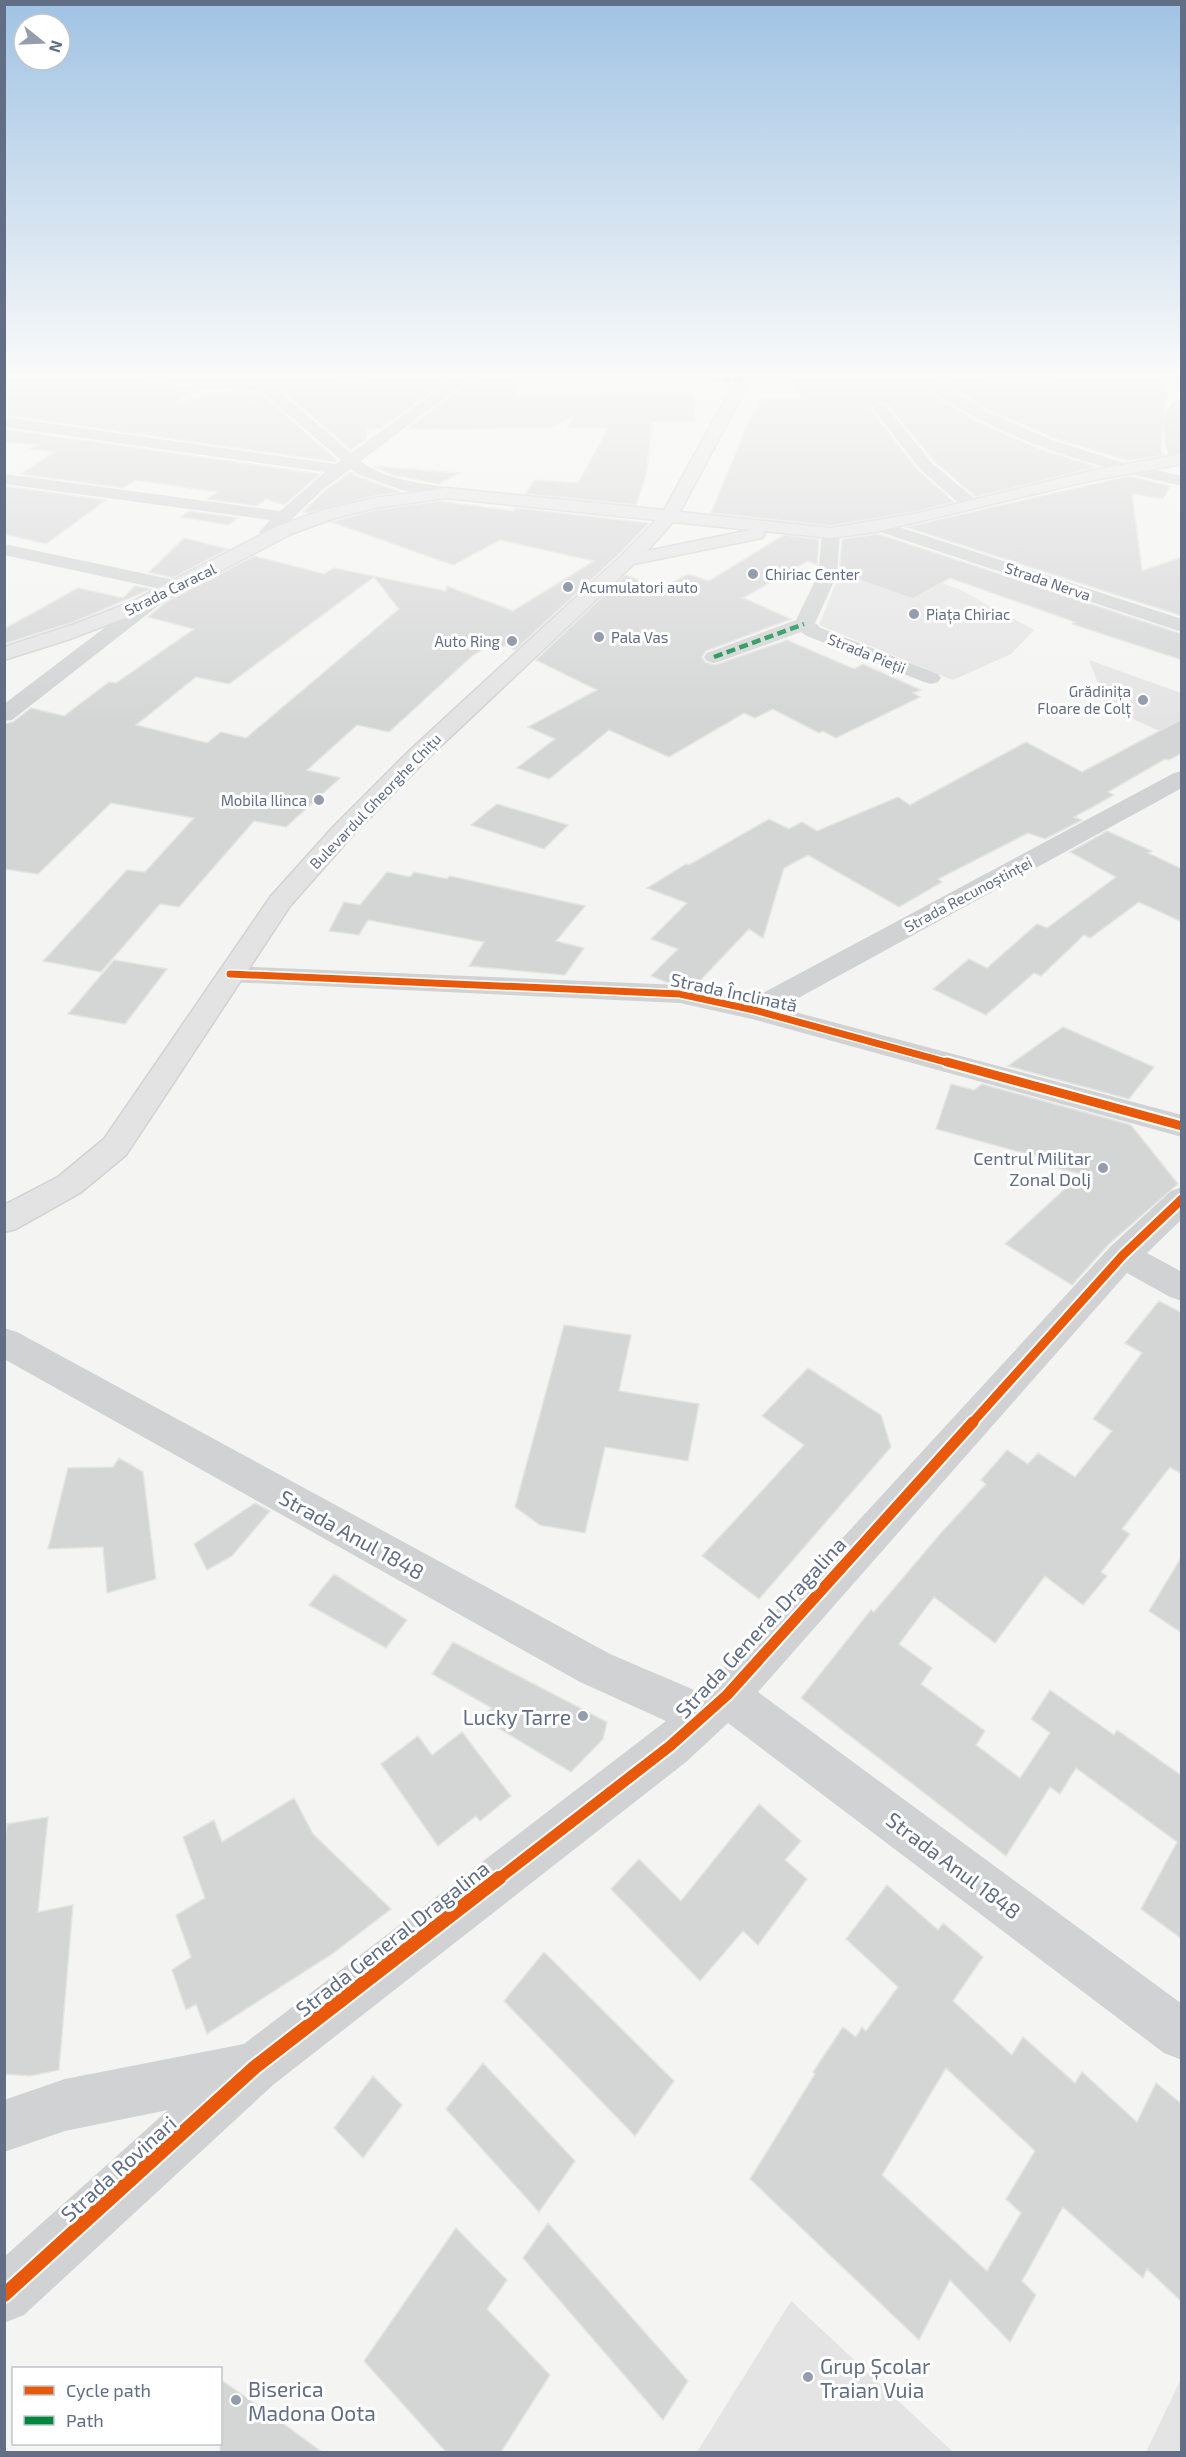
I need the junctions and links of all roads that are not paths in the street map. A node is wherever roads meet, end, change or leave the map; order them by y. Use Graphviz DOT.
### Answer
graph roads {
  1 [pos="105,493"];
  2 [pos="312,493"];
  3 [pos="446,493"];
  4 [pos="681,493"];
  5 [pos="957,493"];
  6 [pos="1019,493"];
  7 [pos="970,504"];
  8 [pos="669,515"];
  9 [pos="283,517"];
  10 [pos="880,526"];
  11 [pos="778,529"];
  12 [pos="831,533"];
  13 [pos="261,540"];
  14 [pos="4,549"];
  15 [pos="628,560"];
  16 [pos="179,587"];
  17 [pos="156,598"];
  18 [pos="804,624"];
  19 [pos="1182,626"];
  20 [pos="4,654"];
  21 [pos="714,657"];
  22 [pos="931,678"];
  23 [pos="4,715"];
  24 [pos="1182,778"];
  25 [pos="230,974"];
  26 [pos="754,1010"];
  27 [pos="1182,1126"];
  28 [pos="1182,1199"];
  29 [pos="4,1220"];
  30 [pos="1123,1255"];
  31 [pos="1182,1288"];
  32 [pos="4,1342"];
  33 [pos="716,1705"];
  34 [pos="1182,2034"];
  35 [pos="255,2067"];
  36 [pos="4,2126"];
  37 [pos="4,2295"];
  1 -- 9 [label="street"];
  2 -- 9 [label="street"];
  3 -- 8 [label="main road, Strada Caracal"];
  3 -- 13 [label="main road, Strada Caracal"];
  4 -- 8 [label="main road, Bulevardul Gheorghe Chițu"];
  5 -- 7 [label="street"];
  6 -- 7 [label="main road, Strada Caracal"];
  7 -- 10 [label="main road, Strada Caracal"];
  8 -- 11 [label="main road, Strada Caracal"];
  8 -- 15 [label="main road, Bulevardul Gheorghe Chițu"];
  9 -- 13 [label="street"];
  10 -- 12 [label="main road, Strada Caracal"];
  10 -- 19 [label="street, Strada Nerva"];
  11 -- 12 [label="main road, Strada Caracal"];
  11 -- 15 [label="main road"];
  12 -- 18 [label="street"];
  13 -- 16 [label="main road, Strada Caracal"];
  14 -- 16 [label="street"];
  15 -- 25 [label="main road, Bulevardul Gheorghe Chițu"];
  16 -- 17 [label="main road, Strada Caracal"];
  17 -- 20 [label="main road, Strada Caracal"];
  17 -- 23 [label="street"];
  18 -- 21 [label="street"];
  18 -- 22 [label="street, Strada Pieții"];
  24 -- 26 [label="street, Strada Recunoștinței"];
  25 -- 26 [label="street, Strada Înclinată"];
  25 -- 29 [label="main road, Bulevardul Gheorghe Chițu"];
  26 -- 27 [label="street, Strada Înclinată"];
  28 -- 30 [label="street, Strada General Dragalina"];
  30 -- 31 [label="street"];
  30 -- 33 [label="street, Strada General Dragalina"];
  32 -- 33 [label="street, Strada Anul 1848"];
  33 -- 34 [label="street, Strada Anul 1848"];
  33 -- 35 [label="street, Strada General Dragalina"];
  35 -- 36 [label="street, Strada General Dragalina"];
  35 -- 37 [label="street, Strada Rovinari"];
}
